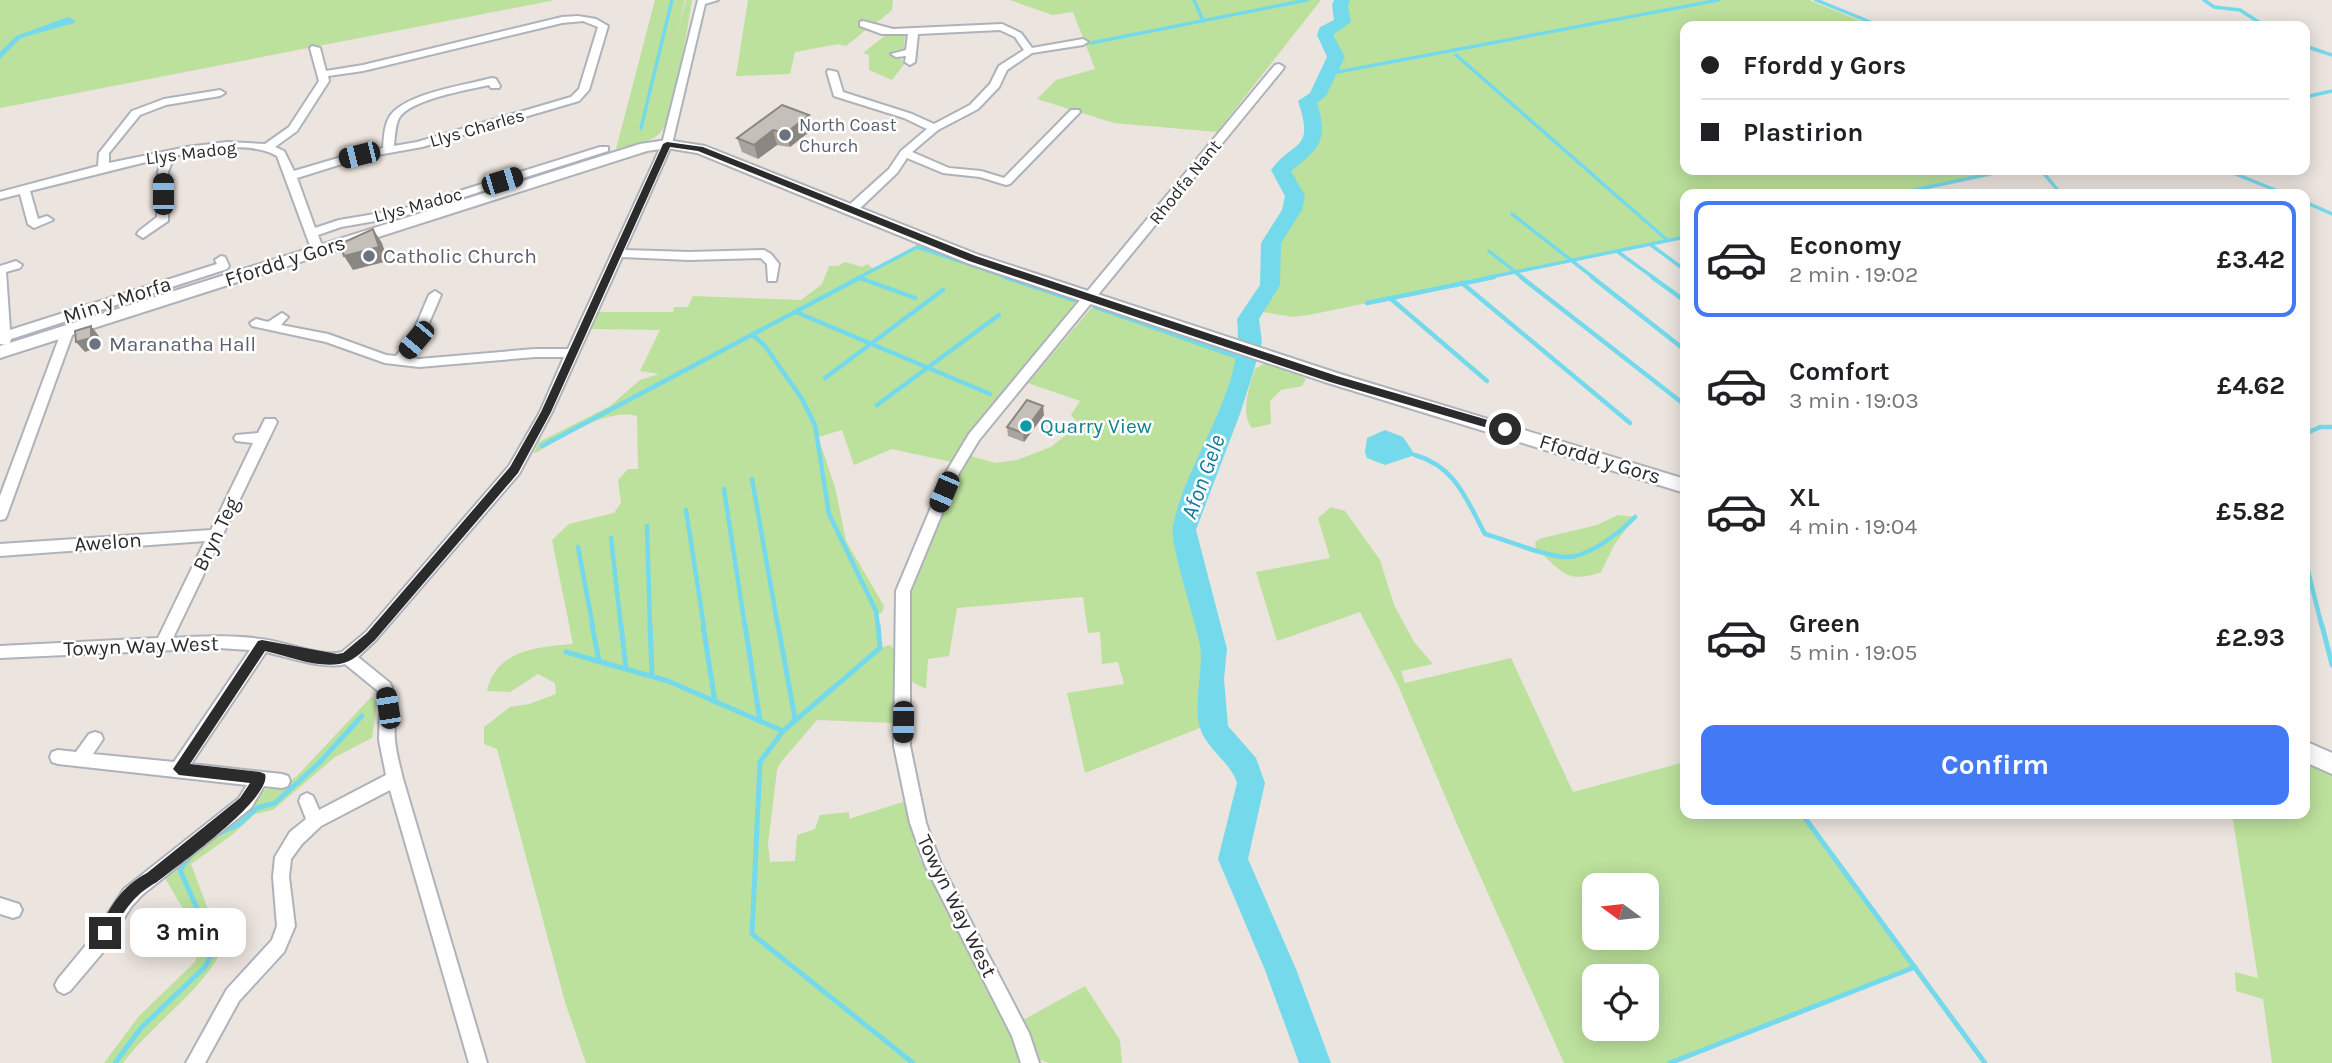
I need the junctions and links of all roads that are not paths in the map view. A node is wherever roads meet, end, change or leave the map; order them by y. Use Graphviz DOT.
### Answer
graph roads {
  1 [pos="713,0"];
  2 [pos="606,13"];
  3 [pos="595,20"];
  4 [pos="863,24"];
  5 [pos="913,31"];
  6 [pos="1083,42"];
  7 [pos="315,48"];
  8 [pos="1029,51"];
  9 [pos="897,54"];
  10 [pos="1279,67"];
  11 [pos="324,74"];
  12 [pos="846,79"];
  13 [pos="495,86"];
  14 [pos="219,93"];
  15 [pos="1075,113"];
  16 [pos="934,128"];
  17 [pos="667,144"];
  18 [pos="267,148"];
  19 [pos="604,149"];
  20 [pos="388,151"];
  21 [pos="905,153"];
  22 [pos="169,154"];
  23 [pos="103,166"];
  24 [pos="290,176"];
  25 [pos="1006,182"];
  26 [pos="24,189"];
  27 [pos="996,191"];
  28 [pos="0,196"];
  29 [pos="852,209"];
  30 [pos="177,216"];
  31 [pos="163,217"];
  32 [pos="47,220"];
  33 [pos="312,233"];
  34 [pos="143,234"];
  35 [pos="318,251"];
  36 [pos="618,253"];
  37 [pos="221,260"];
  38 [pos="16,265"];
  39 [pos="0,270"];
  40 [pos="772,278"];
  41 [pos="1091,297"];
  42 [pos="415,304"];
  43 [pos="282,317"];
  44 [pos="256,323"];
  45 [pos="271,327"];
  46 [pos="68,330"];
  47 [pos="2,344"];
  48 [pos="574,353"];
  49 [pos="399,361"];
  50 [pos="270,422"];
  51 [pos="242,438"];
  52 [pos="262,438"];
  53 [pos="1680,484"];
  54 [pos="0,515"];
  55 [pos="216,535"];
  56 [pos="0,550"];
  57 [pos="162,645"];
  58 [pos="262,645"];
  59 [pos="0,652"];
  60 [pos="347,657"];
  61 [pos="95,739"];
  62 [pos="2310,753"];
  63 [pos="58,757"];
  64 [pos="80,759"];
  65 [pos="2332,764"];
  66 [pos="179,769"];
  67 [pos="260,778"];
  68 [pos="395,779"];
  69 [pos="282,781"];
  70 [pos="307,802"];
  71 [pos="314,821"];
  72 [pos="64,985"];
  73 [pos="195,1063"];
  74 [pos="478,1063"];
  75 [pos="1030,1063"];
  1 -- 17 [label="street"];
  2 -- 3 [label="street"];
  3 -- 11 [label="street"];
  3 -- 20 [label="street, Llys Charles"];
  4 -- 5 [label="street"];
  5 -- 8 [label="street"];
  5 -- 9 [label="street"];
  6 -- 8 [label="street"];
  7 -- 11 [label="street"];
  8 -- 16 [label="street"];
  10 -- 41 [label="street, Rhodfa Nant"];
  11 -- 18 [label="street"];
  12 -- 16 [label="street"];
  13 -- 20 [label="street"];
  14 -- 23 [label="street"];
  15 -- 25 [label="street"];
  16 -- 21 [label="street"];
  17 -- 29 [label="street, Ffordd y Gors"];
  17 -- 35 [label="street, Ffordd y Gors"];
  17 -- 36 [label="street"];
  18 -- 22 [label="street, Llys Madog"];
  18 -- 24 [label="street, Llys Madog"];
  19 -- 33 [label="street, Llys Madoc"];
  20 -- 24 [label="street, Llys Charles"];
  21 -- 25 [label="street"];
  21 -- 29 [label="street"];
  22 -- 23 [label="street, Llys Madog"];
  22 -- 31 [label="street"];
  23 -- 26 [label="street, Llys Madog"];
  24 -- 33 [label="street, Llys Madog"];
  25 -- 27 [label="street"];
  26 -- 28 [label="street, Llys Madog"];
  26 -- 32 [label="street"];
  29 -- 41 [label="street, Ffordd y Gors"];
  30 -- 31 [label="street"];
  31 -- 34 [label="street"];
  33 -- 35 [label="street, Llys Madog"];
  35 -- 46 [label="street, Ffordd y Gors"];
  36 -- 40 [label="street"];
  36 -- 48 [label="street"];
  37 -- 47 [label="street, Min y Morfa"];
  38 -- 39 [label="street"];
  39 -- 47 [label="street"];
  41 -- 53 [label="street, Ffordd y Gors"];
  41 -- 75 [label="street, Towyn Way West"];
  42 -- 49 [label="street"];
  43 -- 45 [label="street"];
  44 -- 45 [label="street"];
  45 -- 49 [label="street"];
  46 -- 47 [label="street, Ffordd y Gors"];
  46 -- 54 [label="street"];
  48 -- 49 [label="street"];
  48 -- 60 [label="street"];
  50 -- 52 [label="street, Bryn Teg"];
  51 -- 52 [label="street"];
  52 -- 55 [label="street, Bryn Teg"];
  55 -- 56 [label="street, Awelon"];
  55 -- 57 [label="street, Bryn Teg"];
  57 -- 58 [label="street, Towyn Way West"];
  57 -- 59 [label="street, Towyn Way West"];
  58 -- 60 [label="street, Towyn Way West"];
  58 -- 66 [label="street"];
  60 -- 68 [label="street"];
  61 -- 64 [label="street"];
  62 -- 65 [label="street"];
  63 -- 64 [label="street"];
  64 -- 66 [label="street"];
  66 -- 67 [label="street"];
  67 -- 69 [label="street"];
  67 -- 72 [label="street"];
  68 -- 71 [label="street"];
  68 -- 74 [label="street"];
  70 -- 71 [label="street"];
  71 -- 73 [label="street"];
}
